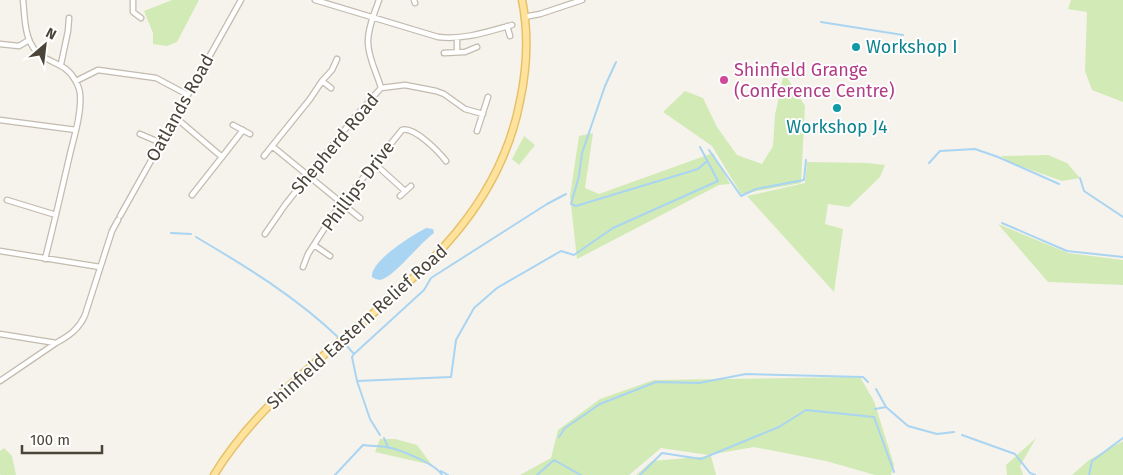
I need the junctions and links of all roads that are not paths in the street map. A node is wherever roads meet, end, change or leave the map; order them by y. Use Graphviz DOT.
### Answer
graph roads {
  1 [pos="23,0"];
  2 [pos="133,0"];
  3 [pos="240,0"];
  4 [pos="315,0"];
  5 [pos="379,0"];
  6 [pos="522,0"];
  7 [pos="582,0"];
  8 [pos="331,2"];
  9 [pos="133,12"];
  10 [pos="128,16"];
  11 [pos="524,17"];
  12 [pos="69,18"];
  13 [pos="141,18"];
  14 [pos="372,18"];
  15 [pos="510,36"];
  16 [pos="457,38"];
  17 [pos="28,40"];
  18 [pos="0,44"];
  19 [pos="477,47"];
  20 [pos="444,52"];
  21 [pos="458,52"];
  22 [pos="337,59"];
  23 [pos="61,64"];
  24 [pos="76,81"];
  25 [pos="322,81"];
  26 [pos="331,88"];
  27 [pos="381,88"];
  28 [pos="188,95"];
  29 [pos="488,97"];
  30 [pos="484,114"];
  31 [pos="175,117"];
  32 [pos="0,120"];
  33 [pos="233,125"];
  34 [pos="76,130"];
  35 [pos="243,130"];
  36 [pos="477,131"];
  37 [pos="140,134"];
  38 [pos="250,134"];
  39 [pos="161,143"];
  40 [pos="272,146"];
  41 [pos="264,156"];
  42 [pos="222,158"];
  43 [pos="446,161"];
  44 [pos="374,163"];
  45 [pos="308,176"];
  46 [pos="411,186"];
  47 [pos="405,191"];
  48 [pos="192,195"];
  49 [pos="400,196"];
  50 [pos="7,200"];
  51 [pos="342,203"];
  52 [pos="56,214"];
  53 [pos="360,218"];
  54 [pos="265,234"];
  55 [pos="314,245"];
  56 [pos="0,252"];
  57 [pos="330,256"];
  58 [pos="45,258"];
  59 [pos="100,267"];
  60 [pos="303,267"];
  61 [pos="0,334"];
  62 [pos="56,343"];
  63 [pos="0,381"];
  64 [pos="214,475"];
  1 -- 17 [label="street"];
  2 -- 9 [label="street"];
  3 -- 28 [label="street, Oatlands Road"];
  4 -- 8 [label="street"];
  5 -- 14 [label="street, Shepherd Road"];
  6 -- 11 [label="main road, Shinfield Eastern Relief Road"];
  7 -- 11 [label="street"];
  8 -- 14 [label="street"];
  9 -- 10 [label="street"];
  9 -- 13 [label="street"];
  11 -- 64 [label="main road, Shinfield Eastern Relief Road"];
  12 -- 23 [label="street"];
  14 -- 16 [label="street"];
  14 -- 27 [label="street, Shepherd Road"];
  15 -- 16 [label="street"];
  16 -- 21 [label="street"];
  17 -- 18 [label="street"];
  17 -- 23 [label="street"];
  19 -- 21 [label="street"];
  20 -- 21 [label="street"];
  22 -- 25 [label="street"];
  23 -- 24 [label="street"];
  24 -- 28 [label="street"];
  24 -- 34 [label="street"];
  25 -- 26 [label="street"];
  25 -- 40 [label="street"];
  27 -- 30 [label="street"];
  27 -- 45 [label="street, Shepherd Road"];
  28 -- 31 [label="street, Oatlands Road"];
  29 -- 30 [label="street"];
  30 -- 36 [label="street"];
  31 -- 39 [label="street, Oatlands Road"];
  31 -- 42 [label="street"];
  32 -- 34 [label="street"];
  33 -- 35 [label="street"];
  34 -- 52 [label="street"];
  35 -- 38 [label="street"];
  35 -- 42 [label="street"];
  37 -- 39 [label="street"];
  39 -- 59 [label="street, Oatlands Road"];
  40 -- 41 [label="street"];
  40 -- 45 [label="street"];
  42 -- 48 [label="street"];
  43 -- 44 [label="street, Phillips Drive"];
  44 -- 47 [label="street"];
  44 -- 51 [label="street, Phillips Drive"];
  45 -- 51 [label="street"];
  45 -- 54 [label="street, Shepherd Road"];
  46 -- 47 [label="street"];
  47 -- 49 [label="street"];
  50 -- 52 [label="street"];
  51 -- 53 [label="street"];
  51 -- 55 [label="street, Phillips Drive"];
  52 -- 58 [label="street"];
  55 -- 57 [label="street"];
  55 -- 60 [label="street, Phillips Drive"];
  56 -- 58 [label="street"];
  58 -- 59 [label="street"];
  59 -- 62 [label="street, Oatlands Road"];
  61 -- 62 [label="street"];
  62 -- 63 [label="street, Oatlands Road"];
}
